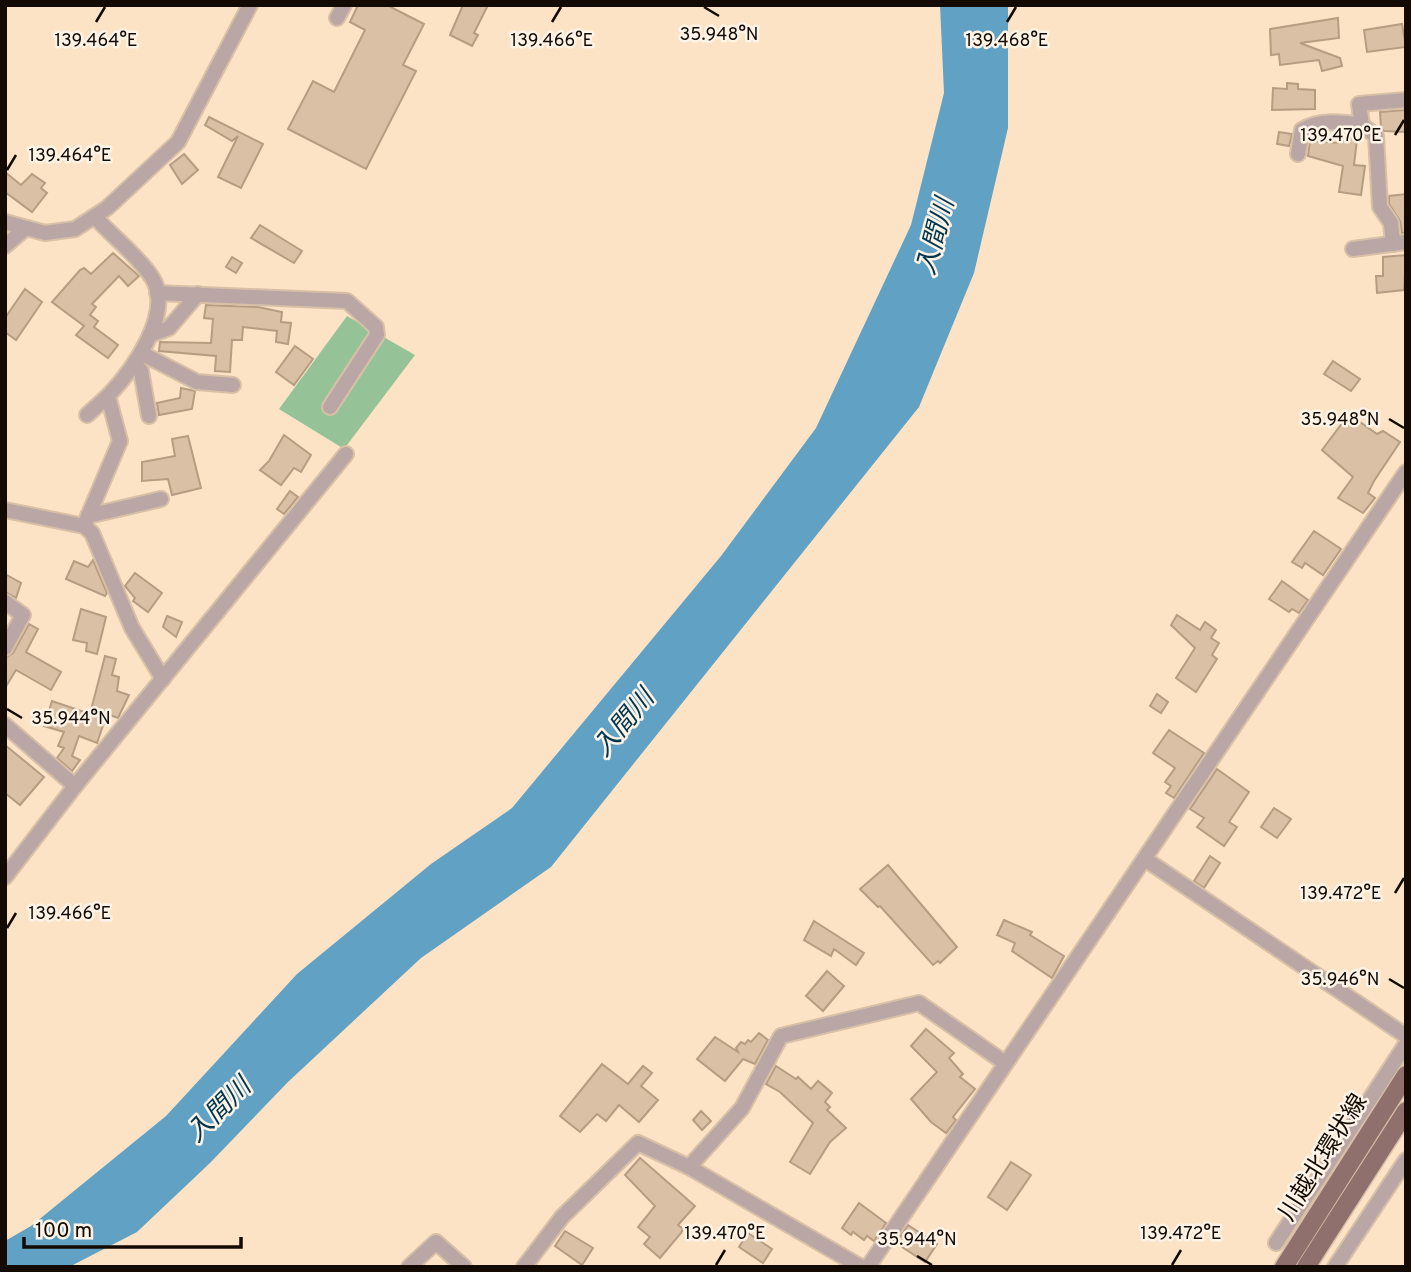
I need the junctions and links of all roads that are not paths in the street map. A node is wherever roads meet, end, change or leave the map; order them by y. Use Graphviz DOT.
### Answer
graph roads {
  1 [pos="250,5"];
  2 [pos="1406,100"];
  3 [pos="1362,125"];
  4 [pos="1298,154"];
  5 [pos="95,218"];
  6 [pos="5,222"];
  7 [pos="26,228"];
  8 [pos="1400,243"];
  9 [pos="5,246"];
  10 [pos="1353,249"];
  11 [pos="157,293"];
  12 [pos="198,294"];
  13 [pos="150,335"];
  14 [pos="138,358"];
  15 [pos="233,385"];
  16 [pos="108,396"];
  17 [pos="330,407"];
  18 [pos="87,415"];
  19 [pos="149,416"];
  20 [pos="346,454"];
  21 [pos="1406,472"];
  22 [pos="161,499"];
  23 [pos="5,510"];
  24 [pos="86,521"];
  25 [pos="5,602"];
  26 [pos="5,648"];
  27 [pos="163,679"];
  28 [pos="5,724"];
  29 [pos="75,786"];
  30 [pos="1144,859"];
  31 [pos="6,875"];
  32 [pos="1406,1036"];
  33 [pos="1406,1044"];
  34 [pos="1005,1063"];
  35 [pos="1406,1075"];
  36 [pos="1406,1111"];
  37 [pos="1406,1160"];
  38 [pos="689,1167"];
  39 [pos="1276,1243"];
  40 [pos="409,1267"];
  41 [pos="464,1267"];
  42 [pos="524,1267"];
  43 [pos="861,1267"];
  44 [pos="868,1267"];
  45 [pos="1284,1267"];
  46 [pos="1306,1267"];
  47 [pos="1335,1267"];
  1 -- 5 [label="street"];
  2 -- 3 [label="street"];
  3 -- 4 [label="street"];
  3 -- 8 [label="street"];
  5 -- 7 [label="street"];
  5 -- 11 [label="street"];
  6 -- 7 [label="street"];
  7 -- 9 [label="street"];
  8 -- 10 [label="street"];
  11 -- 12 [label="street"];
  11 -- 13 [label="street"];
  12 -- 13 [label="street"];
  12 -- 17 [label="street"];
  13 -- 14 [label="street"];
  14 -- 15 [label="street"];
  14 -- 16 [label="street"];
  14 -- 19 [label="street"];
  16 -- 18 [label="street"];
  16 -- 24 [label="street"];
  20 -- 27 [label="street"];
  21 -- 30 [label="street"];
  22 -- 24 [label="street"];
  23 -- 24 [label="street"];
  24 -- 27 [label="street"];
  25 -- 26 [label="street"];
  27 -- 29 [label="street"];
  28 -- 29 [label="street"];
  29 -- 31 [label="street"];
  30 -- 32 [label="street"];
  30 -- 34 [label="street"];
  33 -- 39 [label="street"];
  34 -- 38 [label="street"];
  34 -- 44 [label="street"];
  35 -- 45 [label="main road, 川越北環状線"];
  36 -- 46 [label="main road, 川越北環状線"];
  37 -- 47 [label="street"];
  38 -- 42 [label="street"];
  38 -- 43 [label="street"];
  40 -- 41 [label="street"];
}
